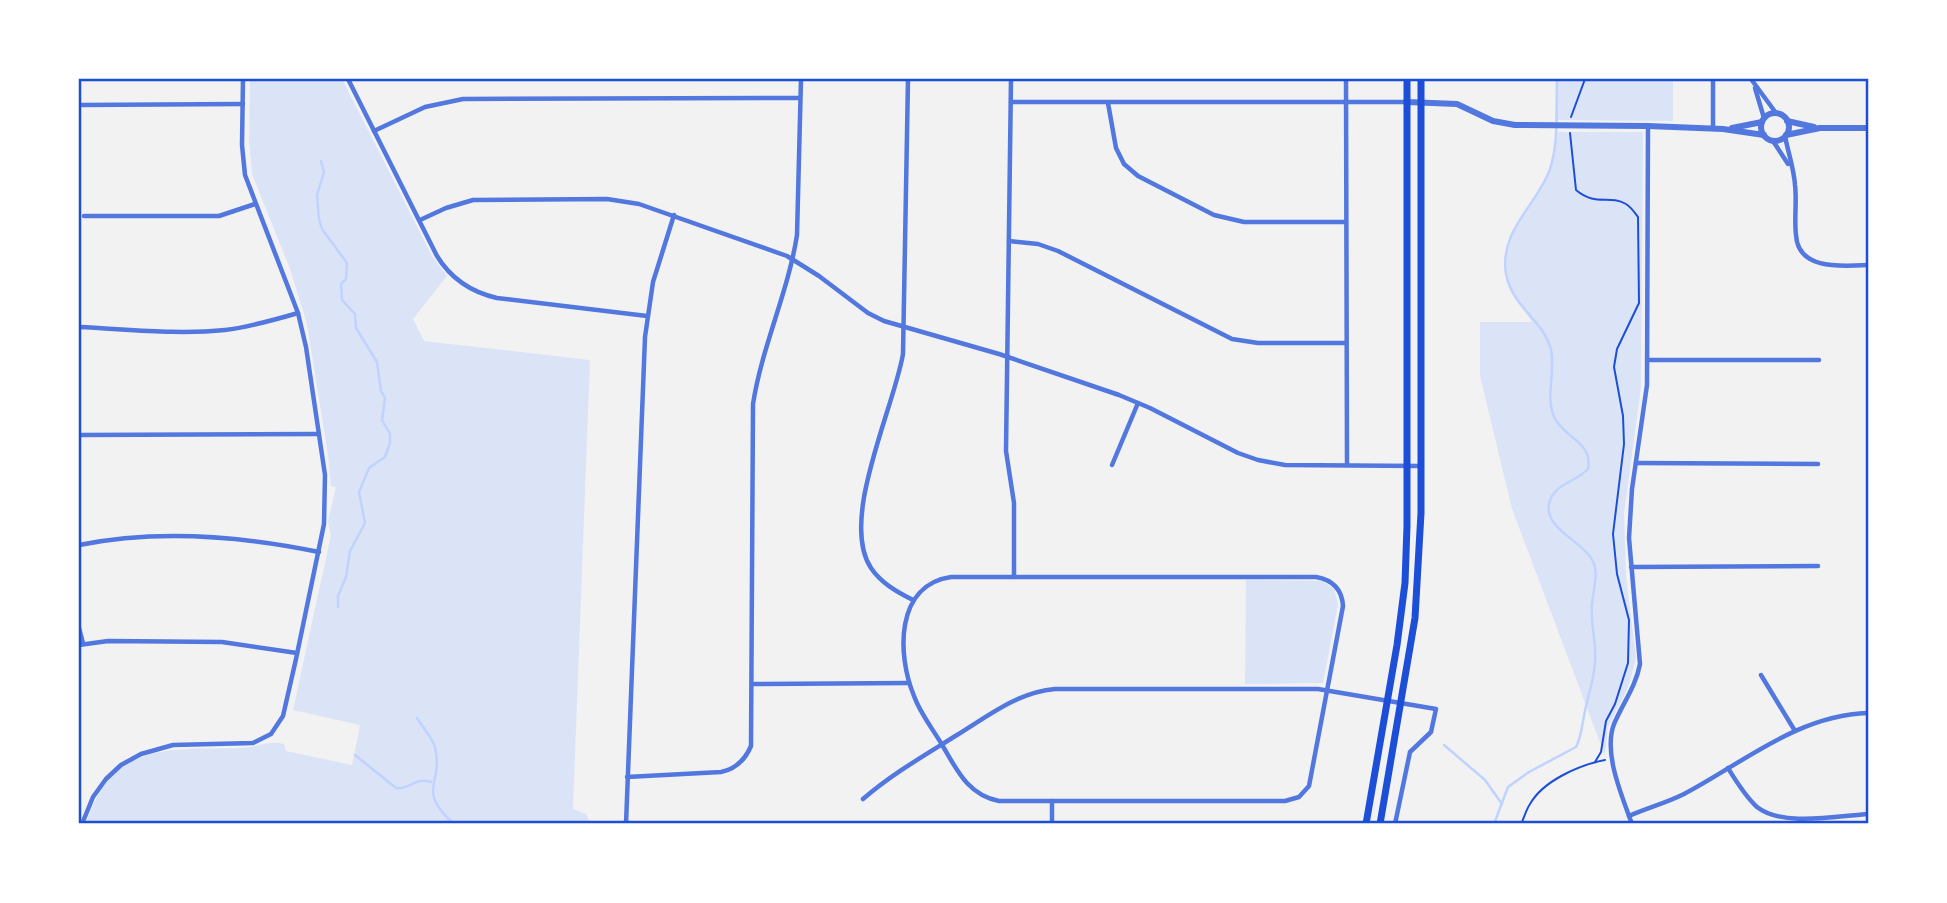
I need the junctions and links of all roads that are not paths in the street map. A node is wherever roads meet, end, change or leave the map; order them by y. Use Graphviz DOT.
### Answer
graph roads {
  1 [pos="243,79"];
  2 [pos="348,79"];
  3 [pos="801,79"];
  4 [pos="908,79"];
  5 [pos="1011,79"];
  6 [pos="1346,79"];
  7 [pos="1407,79"];
  8 [pos="1421,79"];
  9 [pos="1713,79"];
  10 [pos="1752,80"];
  11 [pos="800,97"];
  12 [pos="1011,102"];
  13 [pos="1346,102"];
  14 [pos="1407,102"];
  15 [pos="1421,102"];
  16 [pos="1108,103"];
  17 [pos="243,104"];
  18 [pos="79,105"];
  19 [pos="1776,113"];
  20 [pos="1763,120"];
  21 [pos="1787,121"];
  22 [pos="1648,126"];
  23 [pos="1820,128"];
  24 [pos="1868,128"];
  25 [pos="1713,129"];
  26 [pos="1723,129"];
  27 [pos="374,131"];
  28 [pos="1763,135"];
  29 [pos="1785,136"];
  30 [pos="1773,141"];
  31 [pos="1791,171"];
  32 [pos="256,204"];
  33 [pos="674,215"];
  34 [pos="84,216"];
  35 [pos="420,220"];
  36 [pos="1345,222"];
  37 [pos="1009,240"];
  38 [pos="793,260"];
  39 [pos="1868,265"];
  40 [pos="298,313"];
  41 [pos="647,316"];
  42 [pos="79,327"];
  43 [pos="904,327"];
  44 [pos="1346,343"];
  45 [pos="1007,357"];
  46 [pos="1647,360"];
  47 [pos="1818,360"];
  48 [pos="1138,403"];
  49 [pos="319,434"];
  50 [pos="79,435"];
  51 [pos="1636,463"];
  52 [pos="1818,464"];
  53 [pos="1112,465"];
  54 [pos="1347,465"];
  55 [pos="1407,465"];
  56 [pos="1421,466"];
  57 [pos="79,545"];
  58 [pos="318,552"];
  59 [pos="1818,566"];
  60 [pos="1631,567"];
  61 [pos="1014,576"];
  62 [pos="913,600"];
  63 [pos="79,628"];
  64 [pos="81,644"];
  65 [pos="297,653"];
  66 [pos="1761,675"];
  67 [pos="909,683"];
  68 [pos="752,684"];
  69 [pos="1328,690"];
  70 [pos="1388,700"];
  71 [pos="1402,702"];
  72 [pos="1868,713"];
  73 [pos="1795,731"];
  74 [pos="942,744"];
  75 [pos="1728,768"];
  76 [pos="627,777"];
  77 [pos="863,799"];
  78 [pos="1052,801"];
  79 [pos="1868,814"];
  80 [pos="1629,817"];
  81 [pos="81,820"];
  82 [pos="626,824"];
  83 [pos="1052,824"];
  84 [pos="1366,824"];
  85 [pos="1380,824"];
  86 [pos="1395,824"];
  87 [pos="1632,824"];
  1 -- 17 [label="street"];
  2 -- 27 [label="street"];
  3 -- 11 [label="street"];
  4 -- 43 [label="street"];
  5 -- 12 [label="street"];
  6 -- 13 [label="street"];
  7 -- 14 [label="main road"];
  8 -- 15 [label="main road"];
  9 -- 25 [label="street"];
  10 -- 19 [label="street"];
  10 -- 20 [label="street"];
  11 -- 27 [label="street"];
  11 -- 38 [label="street"];
  12 -- 16 [label="street"];
  12 -- 37 [label="street"];
  13 -- 14 [label="street"];
  13 -- 16 [label="street"];
  13 -- 36 [label="street"];
  14 -- 15 [label="street"];
  14 -- 55 [label="main road"];
  15 -- 22 [label="street"];
  15 -- 56 [label="main road"];
  16 -- 36 [label="street"];
  17 -- 18 [label="street"];
  17 -- 32 [label="street"];
  19 -- 20 [label="street"];
  19 -- 21 [label="street"];
  20 -- 26 [label="street"];
  20 -- 28 [label="street"];
  21 -- 23 [label="street"];
  21 -- 29 [label="street"];
  22 -- 25 [label="street"];
  22 -- 46 [label="street"];
  23 -- 24 [label="street"];
  23 -- 29 [label="street"];
  25 -- 26 [label="street"];
  26 -- 28 [label="street"];
  27 -- 35 [label="street"];
  28 -- 30 [label="street"];
  29 -- 30 [label="street"];
  29 -- 31 [label="street"];
  30 -- 31 [label="street"];
  31 -- 39 [label="street"];
  32 -- 34 [label="street"];
  32 -- 40 [label="street"];
  33 -- 35 [label="street"];
  33 -- 38 [label="street"];
  33 -- 41 [label="street"];
  35 -- 41 [label="street"];
  36 -- 44 [label="street"];
  37 -- 44 [label="street"];
  37 -- 45 [label="street"];
  38 -- 43 [label="street"];
  38 -- 68 [label="street"];
  40 -- 42 [label="street"];
  40 -- 49 [label="street"];
  41 -- 76 [label="street"];
  43 -- 45 [label="street"];
  43 -- 62 [label="street"];
  44 -- 54 [label="street"];
  45 -- 48 [label="street"];
  45 -- 61 [label="street"];
  46 -- 47 [label="street"];
  46 -- 51 [label="street"];
  48 -- 53 [label="street"];
  48 -- 54 [label="street"];
  49 -- 50 [label="street"];
  49 -- 58 [label="street"];
  51 -- 52 [label="street"];
  51 -- 60 [label="street"];
  54 -- 55 [label="street"];
  55 -- 56 [label="street"];
  55 -- 70 [label="main road"];
  56 -- 71 [label="main road"];
  57 -- 58 [label="street"];
  58 -- 65 [label="street"];
  59 -- 60 [label="street"];
  60 -- 80 [label="street"];
  61 -- 62 [label="street"];
  61 -- 69 [label="street"];
  62 -- 67 [label="street"];
  63 -- 64 [label="street"];
  64 -- 65 [label="street"];
  65 -- 81 [label="street"];
  66 -- 73 [label="street"];
  67 -- 68 [label="street"];
  67 -- 74 [label="street"];
  68 -- 76 [label="street"];
  69 -- 70 [label="street"];
  69 -- 74 [label="street"];
  69 -- 78 [label="street"];
  70 -- 71 [label="street"];
  70 -- 84 [label="main road"];
  71 -- 85 [label="main road"];
  71 -- 86 [label="street"];
  72 -- 73 [label="street"];
  73 -- 75 [label="street"];
  74 -- 77 [label="street"];
  74 -- 78 [label="street"];
  75 -- 79 [label="street"];
  75 -- 80 [label="street"];
  76 -- 82 [label="street"];
  78 -- 83 [label="street"];
  80 -- 87 [label="street"];
}
